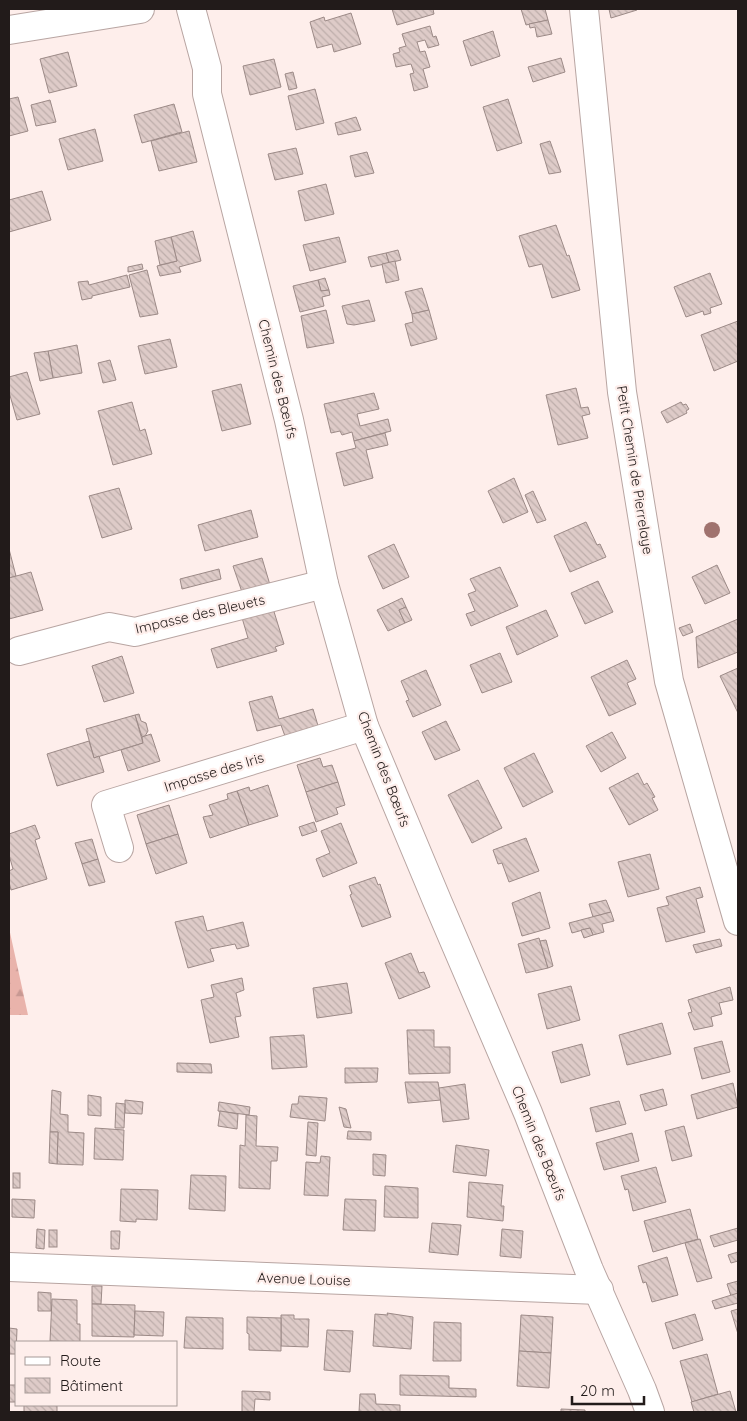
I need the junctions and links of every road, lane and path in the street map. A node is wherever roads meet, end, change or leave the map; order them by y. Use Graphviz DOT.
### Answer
graph roads {
  1 [pos="140,9"];
  2 [pos="175,9"];
  3 [pos="191,9"];
  4 [pos="584,9"];
  5 [pos="9,30"];
  6 [pos="207,94"];
  7 [pos="324,584"];
  8 [pos="19,651"];
  9 [pos="364,726"];
  10 [pos="119,848"];
  11 [pos="738,921"];
  12 [pos="9,1267"];
  13 [pos="599,1290"];
  14 [pos="650,1412"];
  1 -- 5 [label="street"];
  2 -- 6 [label="street"];
  3 -- 6 [label="street, Chemin des Bœufs"];
  4 -- 11 [label="street, Petit Chemin de Pierrelaye"];
  6 -- 7 [label="street, Chemin des Bœufs"];
  7 -- 8 [label="street, Impasse des Bleuets"];
  7 -- 9 [label="street, Chemin des Bœufs"];
  9 -- 10 [label="street, Impasse des Iris"];
  9 -- 13 [label="street, Chemin des Bœufs"];
  12 -- 13 [label="street, Avenue Louise"];
  13 -- 14 [label="street, Chemin des Bœufs"];
}
